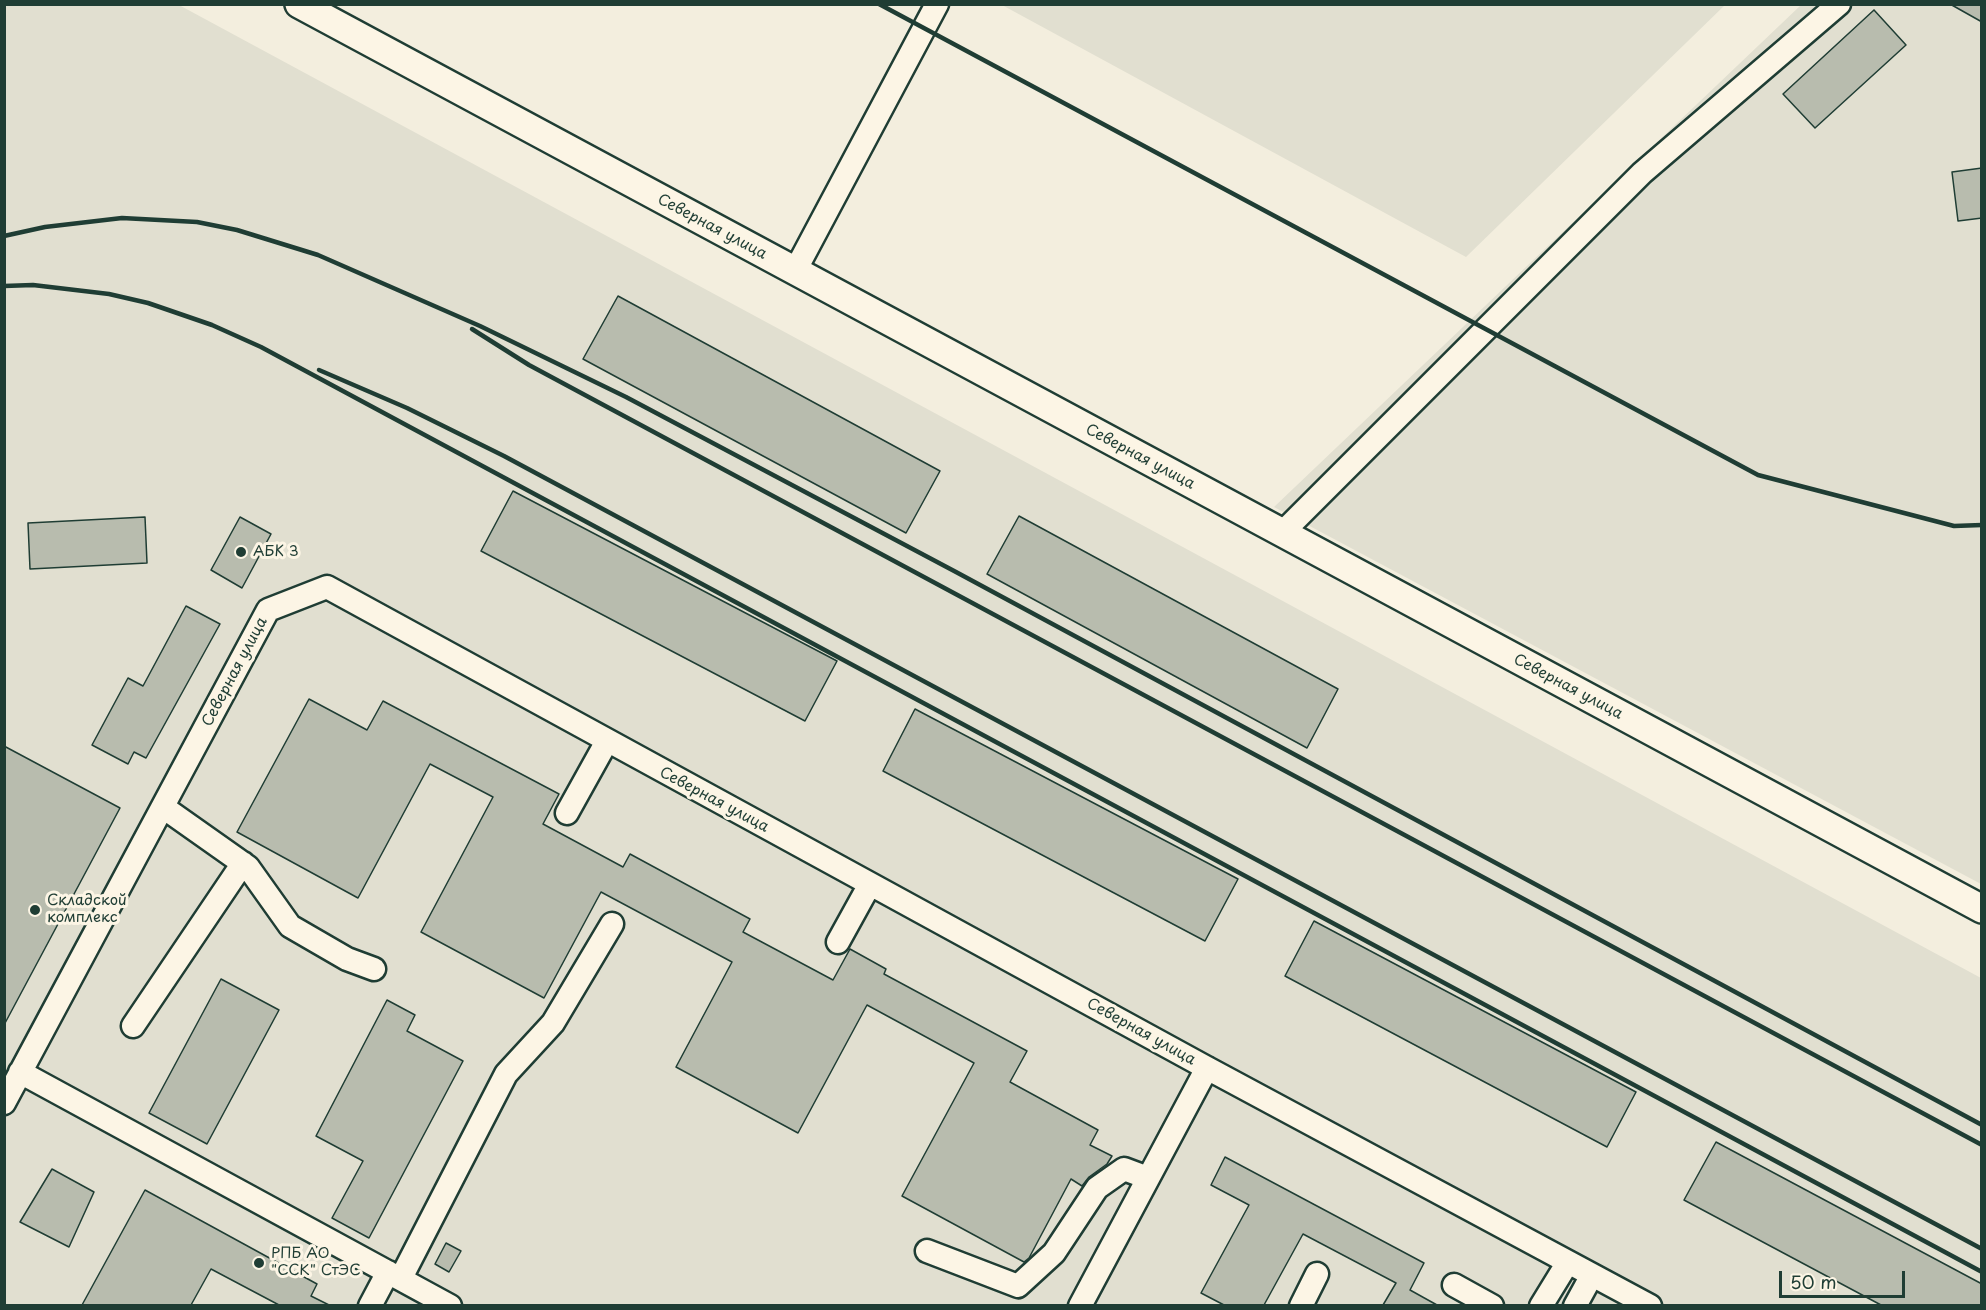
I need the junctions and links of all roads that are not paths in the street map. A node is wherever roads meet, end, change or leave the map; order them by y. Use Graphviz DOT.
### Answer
graph roads {
  1 [pos="299,4"];
  2 [pos="937,4"];
  3 [pos="1839,4"];
  4 [pos="795,271"];
  5 [pos="1282,533"];
  6 [pos="607,741"];
  7 [pos="163,807"];
  8 [pos="567,813"];
  9 [pos="243,863"];
  10 [pos="870,884"];
  11 [pos="1982,909"];
  12 [pos="612,924"];
  13 [pos="838,942"];
  14 [pos="374,969"];
  15 [pos="134,1026"];
  16 [pos="1207,1068"];
  17 [pos="21,1072"];
  18 [pos="4,1102"];
  19 [pos="1148,1178"];
  20 [pos="927,1251"];
  21 [pos="1568,1262"];
  22 [pos="1317,1274"];
  23 [pos="394,1275"];
  24 [pos="1592,1275"];
  25 [pos="1454,1285"];
  26 [pos="370,1305"];
  27 [pos="450,1305"];
  28 [pos="1080,1305"];
  29 [pos="1301,1305"];
  30 [pos="1492,1305"];
  31 [pos="1541,1305"];
  32 [pos="1575,1305"];
  33 [pos="1650,1305"];
  1 -- 4 [label="main road, Северная улица"];
  2 -- 4 [label="street"];
  3 -- 5 [label="street"];
  4 -- 5 [label="main road, Северная улица"];
  5 -- 11 [label="main road, Северная улица"];
  6 -- 7 [label="street, Северная улица"];
  6 -- 8 [label="street"];
  6 -- 10 [label="street, Северная улица"];
  7 -- 9 [label="street"];
  7 -- 17 [label="street, Северная улица"];
  9 -- 14 [label="street"];
  9 -- 15 [label="street"];
  10 -- 13 [label="street"];
  10 -- 16 [label="street, Северная улица"];
  12 -- 23 [label="street"];
  16 -- 19 [label="street"];
  16 -- 21 [label="street, Северная улица"];
  17 -- 18 [label="street, Северная улица"];
  17 -- 23 [label="street"];
  19 -- 20 [label="street"];
  19 -- 28 [label="street"];
  21 -- 24 [label="street, Северная улица"];
  21 -- 31 [label="street"];
  22 -- 29 [label="street"];
  23 -- 26 [label="street"];
  23 -- 27 [label="street"];
  24 -- 32 [label="street"];
  24 -- 33 [label="street, Северная улица"];
  25 -- 30 [label="street"];
}
